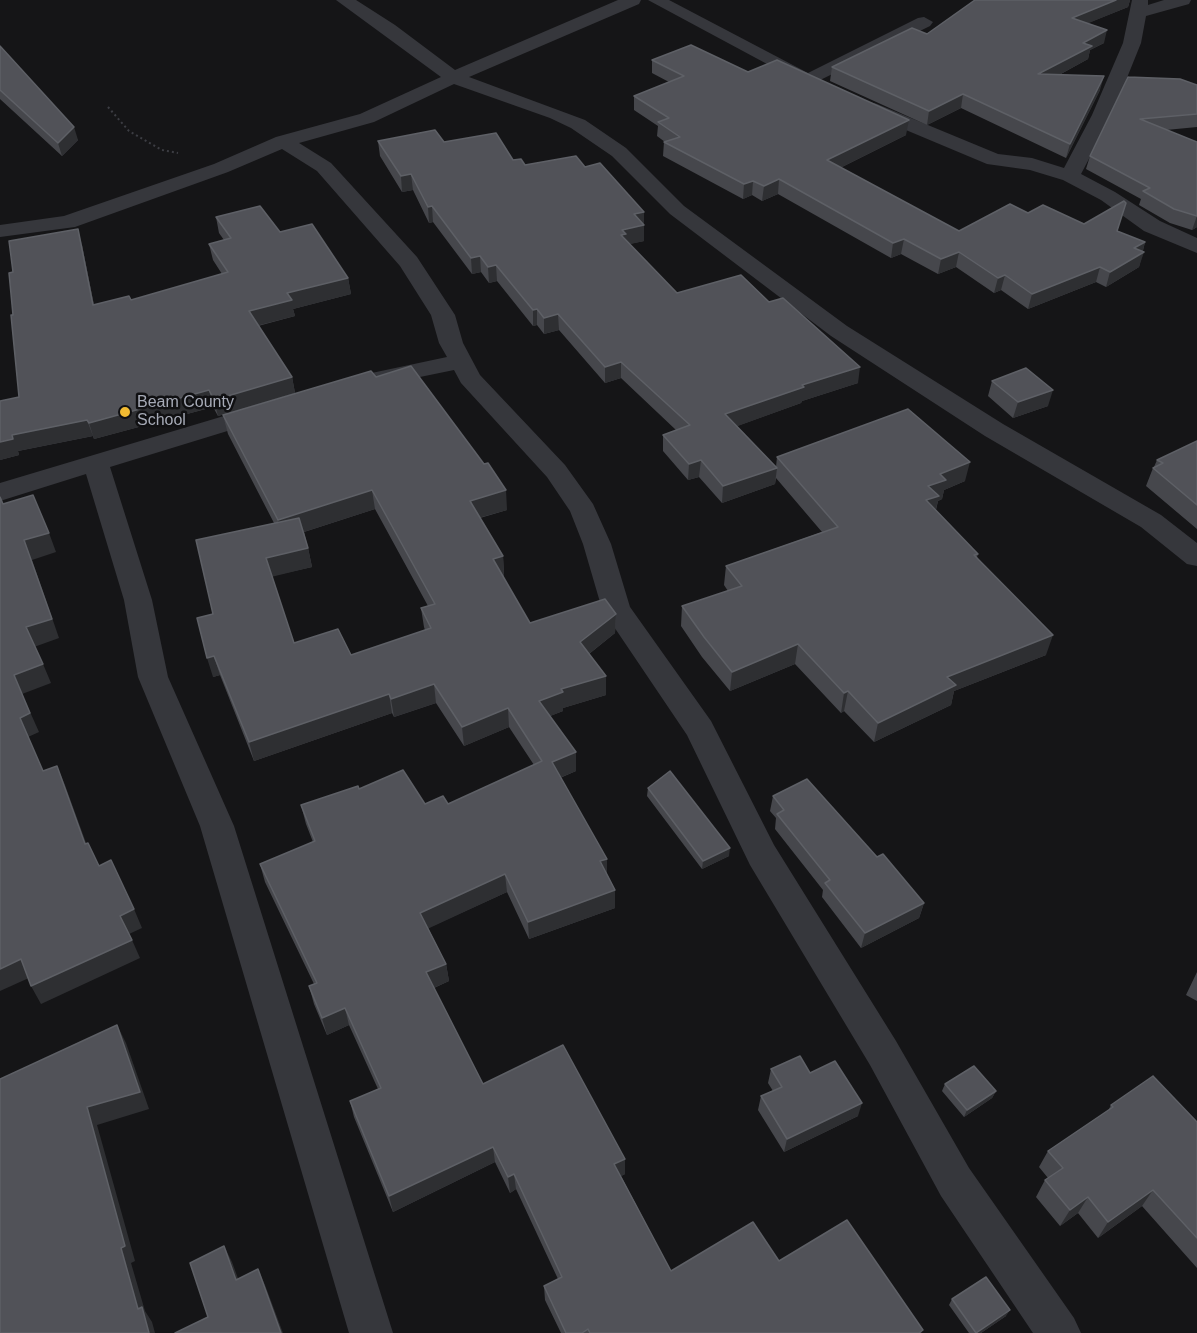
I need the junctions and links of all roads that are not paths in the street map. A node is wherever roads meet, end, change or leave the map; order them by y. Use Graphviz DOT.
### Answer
graph roads {
  1 [pos="344,0"];
  2 [pos="633,0"];
  3 [pos="656,0"];
  4 [pos="1183,0"];
  5 [pos="1139,7"];
  6 [pos="924,22"];
  7 [pos="454,78"];
  8 [pos="808,80"];
  9 [pos="830,90"];
  10 [pos="851,100"];
  11 [pos="283,141"];
  12 [pos="1070,176"];
  13 [pos="0,231"];
  14 [pos="1197,246"];
  15 [pos="460,362"];
  16 [pos="348,387"];
  17 [pos="282,407"];
  18 [pos="96,463"];
  19 [pos="0,492"];
  20 [pos="1197,556"];
  21 [pos="371,1333"];
  22 [pos="1059,1333"];
  1 -- 7 [label="street"];
  2 -- 7 [label="street"];
  3 -- 8 [label="street"];
  4 -- 5 [label="street"];
  5 -- 12 [label="street"];
  6 -- 8 [label="street"];
  7 -- 11 [label="street"];
  7 -- 20 [label="street"];
  8 -- 9 [label="street"];
  10 -- 12 [label="street"];
  11 -- 13 [label="street"];
  11 -- 15 [label="street"];
  12 -- 14 [label="street"];
  15 -- 16 [label="street"];
  15 -- 22 [label="street"];
  17 -- 18 [label="street"];
  18 -- 19 [label="street"];
  18 -- 21 [label="street"];
}
